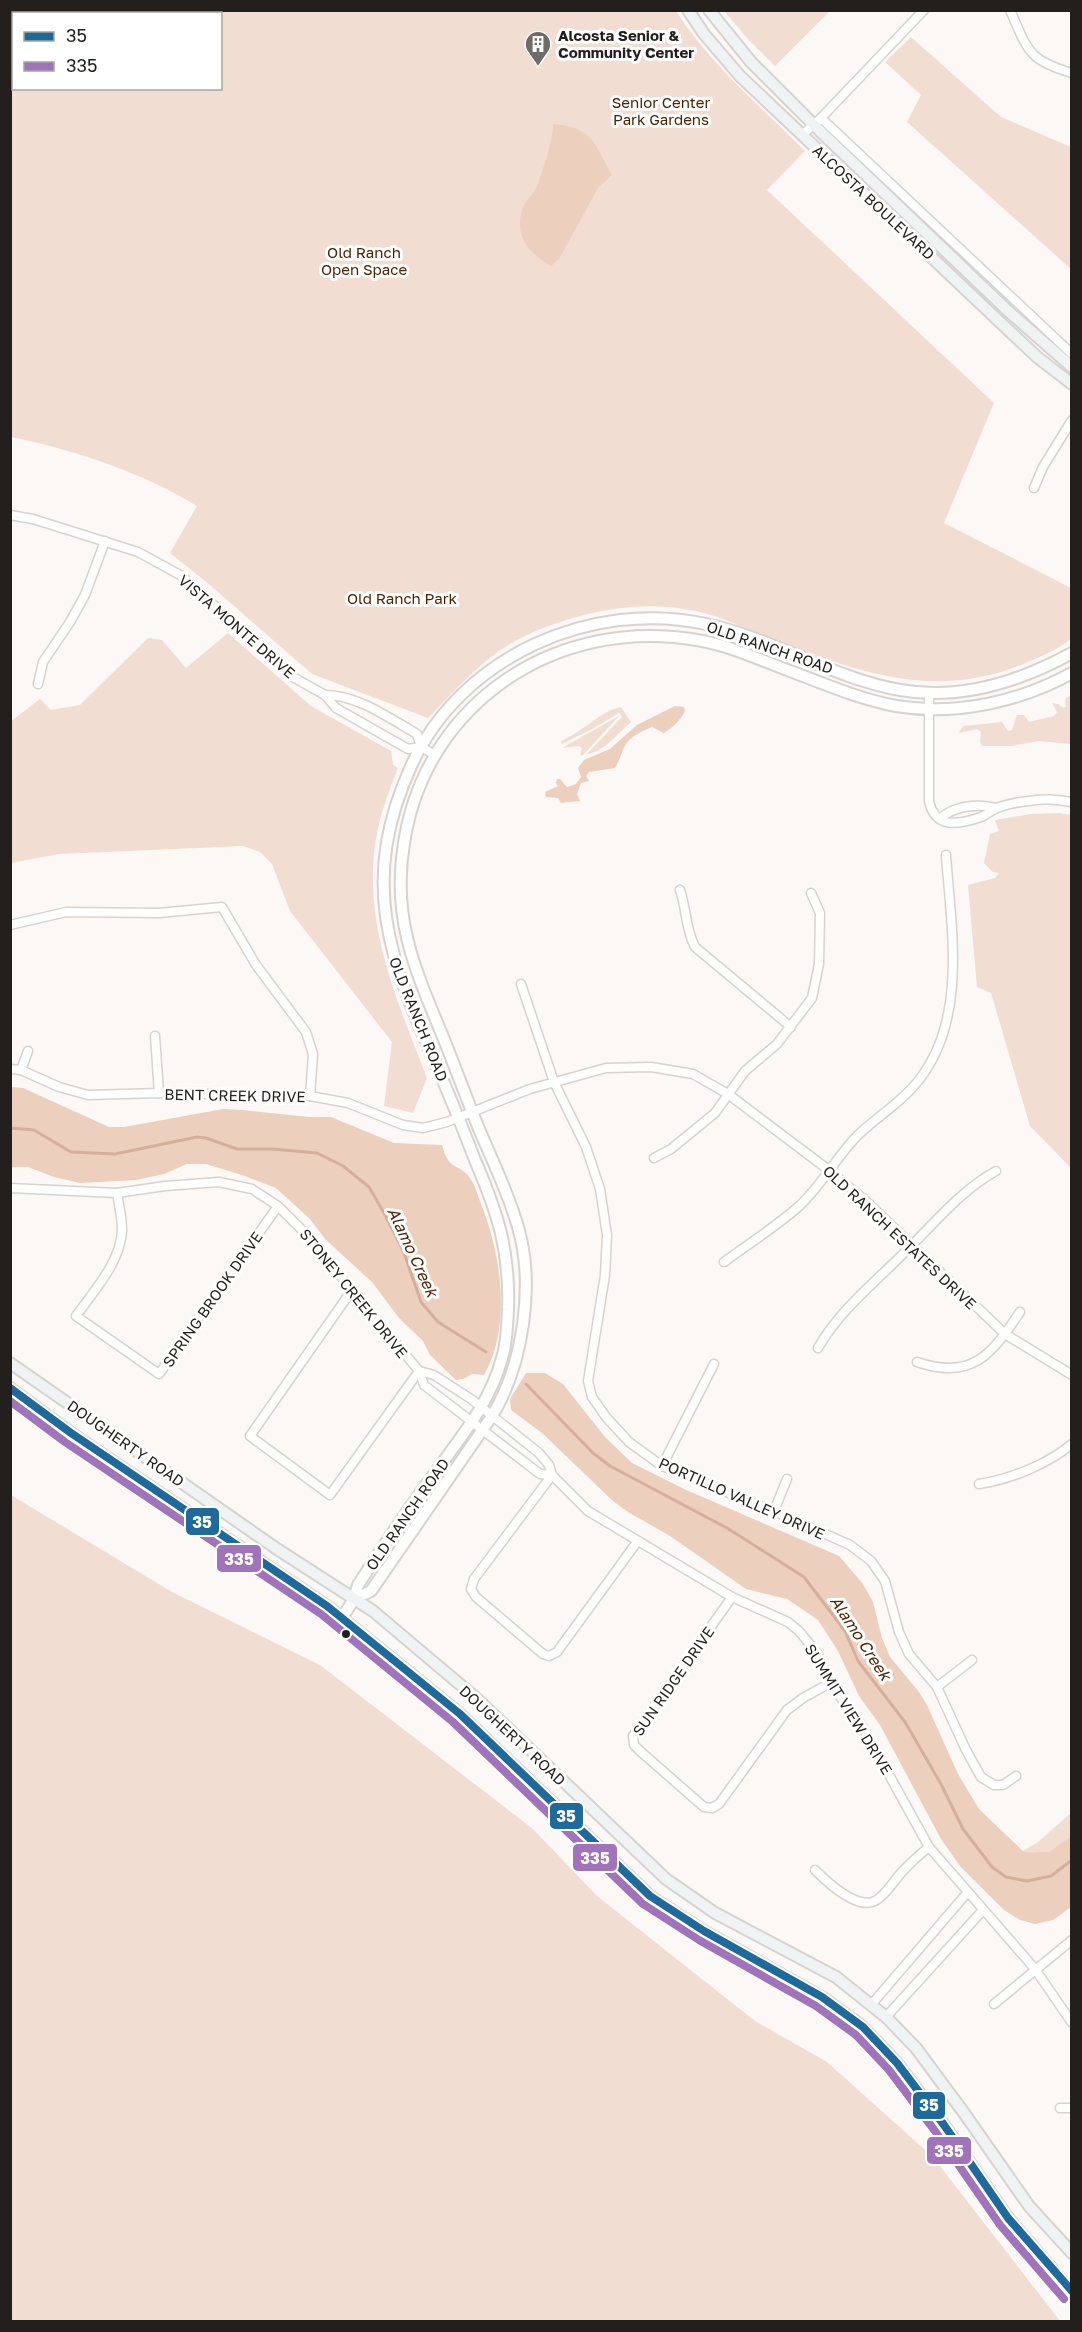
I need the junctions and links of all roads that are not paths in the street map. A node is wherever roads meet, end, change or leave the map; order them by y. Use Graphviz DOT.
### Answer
graph roads {
  1 [pos="688,10"];
  2 [pos="709,10"];
  3 [pos="924,10"];
  4 [pos="1010,10"];
  5 [pos="1071,73"];
  6 [pos="818,121"];
  7 [pos="802,135"];
  8 [pos="1071,354"];
  9 [pos="1071,367"];
  10 [pos="1071,384"];
  11 [pos="1071,420"];
  12 [pos="1034,488"];
  13 [pos="10,515"];
  14 [pos="105,541"];
  15 [pos="1071,653"];
  16 [pos="1071,673"];
  17 [pos="38,684"];
  18 [pos="929,692"];
  19 [pos="325,695"];
  20 [pos="929,708"];
  21 [pos="421,747"];
  22 [pos="435,755"];
  23 [pos="1071,802"];
  24 [pos="945,855"];
  25 [pos="680,890"];
  26 [pos="811,893"];
  27 [pos="10,925"];
  28 [pos="521,984"];
  29 [pos="791,1027"];
  30 [pos="155,1036"];
  31 [pos="27,1051"];
  32 [pos="10,1069"];
  33 [pos="21,1070"];
  34 [pos="554,1082"];
  35 [pos="159,1093"];
  36 [pos="728,1094"];
  37 [pos="310,1096"];
  38 [pos="472,1111"];
  39 [pos="458,1117"];
  40 [pos="654,1158"];
  41 [pos="830,1171"];
  42 [pos="996,1171"];
  43 [pos="10,1188"];
  44 [pos="117,1193"];
  45 [pos="278,1206"];
  46 [pos="911,1246"];
  47 [pos="724,1262"];
  48 [pos="352,1290"];
  49 [pos="1020,1312"];
  50 [pos="1005,1334"];
  51 [pos="818,1348"];
  52 [pos="917,1362"];
  53 [pos="10,1363"];
  54 [pos="714,1364"];
  55 [pos="419,1371"];
  56 [pos="1071,1375"];
  57 [pos="10,1388"];
  58 [pos="481,1408"];
  59 [pos="492,1416"];
  60 [pos="472,1422"];
  61 [pos="483,1430"];
  62 [pos="1071,1444"];
  63 [pos="662,1466"];
  64 [pos="552,1475"];
  65 [pos="787,1479"];
  66 [pos="979,1484"];
  67 [pos="774,1511"];
  68 [pos="637,1542"];
  69 [pos="732,1597"];
  70 [pos="354,1599"];
  71 [pos="342,1617"];
  72 [pos="972,1660"];
  73 [pos="830,1683"];
  74 [pos="937,1687"];
  75 [pos="1016,1776"];
  76 [pos="929,1848"];
  77 [pos="815,1870"];
  78 [pos="968,1893"];
  79 [pos="982,1910"];
  80 [pos="1071,1940"];
  81 [pos="1035,1969"];
  82 [pos="994,2004"];
  83 [pos="871,2005"];
  84 [pos="886,2017"];
  85 [pos="1071,2023"];
  86 [pos="1060,2108"];
  87 [pos="1071,2108"];
  88 [pos="1071,2253"];
  89 [pos="1071,2292"];
  1 -- 7 [label="main road, ALCOSTA BOULEVARD"];
  2 -- 6 [label="main road, ALCOSTA BOULEVARD"];
  3 -- 6 [label="street"];
  4 -- 5 [label="street"];
  6 -- 7 [label="street"];
  6 -- 8 [label="street, ALCOSTA BOULEVARD"];
  6 -- 9 [label="main road, ALCOSTA BOULEVARD"];
  7 -- 10 [label="main road, ALCOSTA BOULEVARD"];
  11 -- 12 [label="street"];
  13 -- 14 [label="street, VISTA MONTE DRIVE"];
  14 -- 17 [label="street"];
  14 -- 19 [label="street, VISTA MONTE DRIVE"];
  15 -- 18 [label="street, OLD RANCH ROAD"];
  16 -- 20 [label="street, OLD RANCH ROAD"];
  18 -- 20 [label="street"];
  18 -- 21 [label="street, OLD RANCH ROAD"];
  19 -- 21 [label="street, VISTA MONTE DRIVE"];
  19 -- 21 [label="street, VISTA MONTE DRIVE"];
  20 -- 22 [label="street, OLD RANCH ROAD"];
  20 -- 23 [label="street"];
  21 -- 22 [label="street, VISTA MONTE DRIVE"];
  21 -- 39 [label="street, OLD RANCH ROAD"];
  22 -- 38 [label="street, OLD RANCH ROAD"];
  24 -- 41 [label="street"];
  25 -- 29 [label="street"];
  26 -- 29 [label="street"];
  27 -- 37 [label="street"];
  28 -- 34 [label="street, PORTILLO VALLEY DRIVE"];
  29 -- 36 [label="street"];
  30 -- 35 [label="street"];
  31 -- 33 [label="street"];
  32 -- 33 [label="street, BENT CREEK DRIVE"];
  33 -- 35 [label="street, BENT CREEK DRIVE"];
  34 -- 36 [label="street, OLD RANCH ESTATES DRIVE"];
  34 -- 38 [label="street, OLD RANCH ESTATES DRIVE"];
  34 -- 63 [label="street, PORTILLO VALLEY DRIVE"];
  35 -- 37 [label="street, BENT CREEK DRIVE"];
  36 -- 40 [label="street"];
  36 -- 41 [label="street, OLD RANCH ESTATES DRIVE"];
  37 -- 39 [label="street, BENT CREEK DRIVE"];
  38 -- 39 [label="street, OLD RANCH ESTATES DRIVE"];
  38 -- 59 [label="street, OLD RANCH ROAD"];
  39 -- 58 [label="street, OLD RANCH ROAD"];
  41 -- 46 [label="street, OLD RANCH ESTATES DRIVE"];
  41 -- 47 [label="street"];
  42 -- 46 [label="street"];
  43 -- 44 [label="street, STONEY CREEK DRIVE"];
  44 -- 45 [label="street, STONEY CREEK DRIVE"];
  44 -- 45 [label="street, SPRING BROOK DRIVE"];
  45 -- 48 [label="street, STONEY CREEK DRIVE"];
  46 -- 50 [label="street, OLD RANCH ESTATES DRIVE"];
  46 -- 51 [label="street"];
  48 -- 55 [label="street, STONEY CREEK DRIVE"];
  48 -- 55 [label="street"];
  49 -- 50 [label="street"];
  50 -- 52 [label="street"];
  50 -- 56 [label="street, OLD RANCH ESTATES DRIVE"];
  53 -- 70 [label="main road, DOUGHERTY ROAD"];
  54 -- 63 [label="street"];
  55 -- 58 [label="street, STONEY CREEK DRIVE"];
  55 -- 60 [label="street, STONEY CREEK DRIVE"];
  57 -- 71 [label="main road, DOUGHERTY ROAD"];
  58 -- 59 [label="street, SUMMIT VIEW DRIVE"];
  58 -- 60 [label="street, OLD RANCH ROAD"];
  59 -- 61 [label="street, OLD RANCH ROAD"];
  59 -- 64 [label="street, SUMMIT VIEW DRIVE"];
  60 -- 61 [label="street, SUMMIT VIEW DRIVE"];
  60 -- 70 [label="street, OLD RANCH ROAD"];
  61 -- 64 [label="street, SUMMIT VIEW DRIVE"];
  61 -- 70 [label="street, OLD RANCH ROAD"];
  62 -- 66 [label="street"];
  63 -- 67 [label="street, PORTILLO VALLEY DRIVE"];
  64 -- 68 [label="street, SUMMIT VIEW DRIVE"];
  64 -- 68 [label="street"];
  65 -- 67 [label="street"];
  67 -- 74 [label="street, PORTILLO VALLEY DRIVE"];
  68 -- 69 [label="street, SUMMIT VIEW DRIVE"];
  69 -- 73 [label="street, SUMMIT VIEW DRIVE"];
  69 -- 73 [label="street, SUN RIDGE DRIVE"];
  70 -- 71 [label="street, OLD RANCH ROAD"];
  70 -- 83 [label="main road, DOUGHERTY ROAD"];
  71 -- 89 [label="main road, DOUGHERTY ROAD"];
  72 -- 74 [label="street"];
  73 -- 76 [label="street, SUMMIT VIEW DRIVE"];
  74 -- 75 [label="street, PORTILLO VALLEY DRIVE"];
  76 -- 77 [label="street"];
  76 -- 78 [label="street, SUMMIT VIEW DRIVE"];
  78 -- 79 [label="street, SUMMIT VIEW DRIVE"];
  78 -- 83 [label="street"];
  79 -- 81 [label="street, SUMMIT VIEW DRIVE"];
  79 -- 84 [label="street"];
  80 -- 81 [label="street"];
  81 -- 82 [label="street"];
  81 -- 85 [label="street, SUMMIT VIEW DRIVE"];
  83 -- 84 [label="main road, DOUGHERTY ROAD"];
  84 -- 88 [label="main road, DOUGHERTY ROAD"];
  86 -- 87 [label="street"];
}
